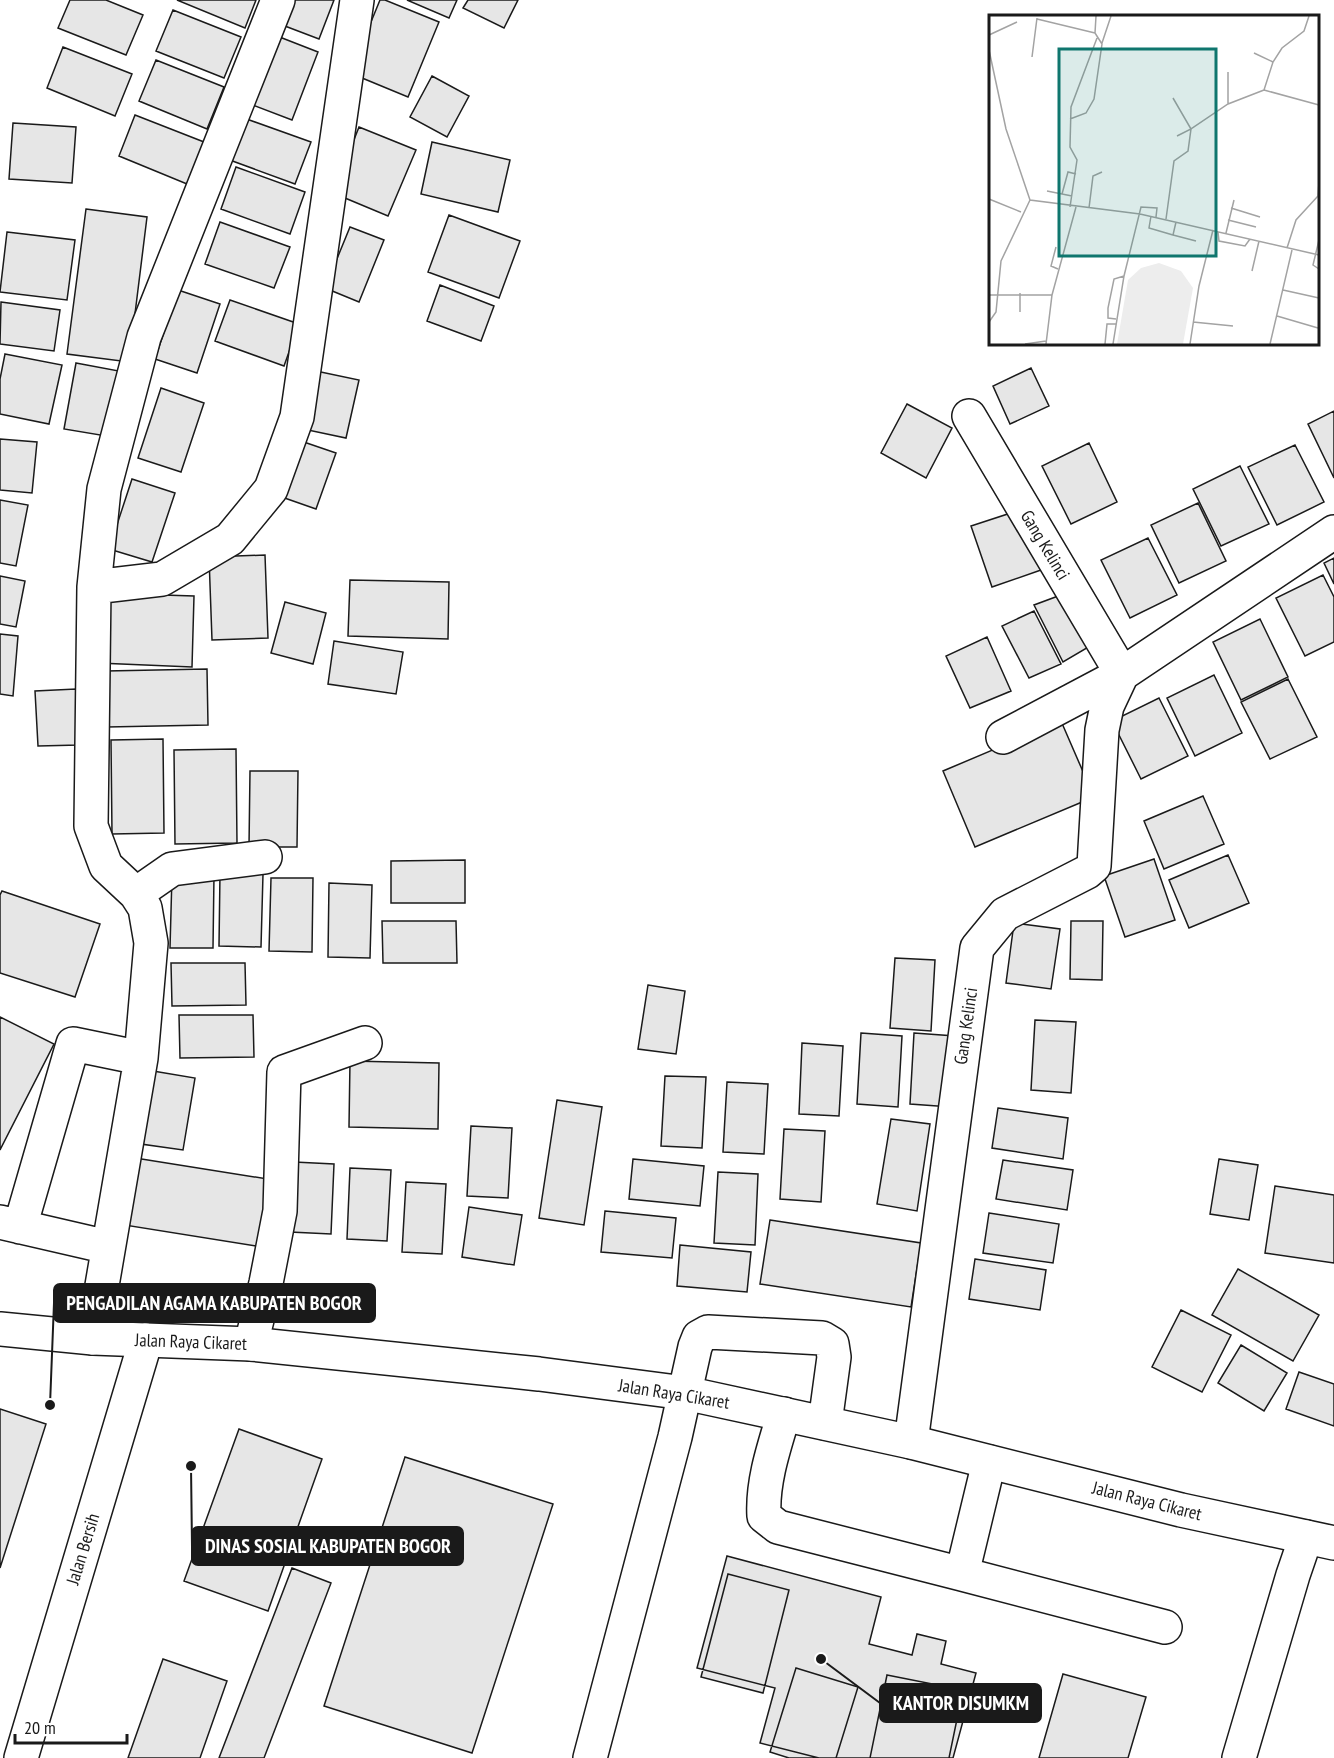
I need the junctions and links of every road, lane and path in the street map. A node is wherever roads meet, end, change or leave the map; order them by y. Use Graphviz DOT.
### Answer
graph roads {
  1 [pos="279,0"];
  2 [pos="357,0"];
  3 [pos="969,416"];
  4 [pos="1334,532"];
  5 [pos="94,587"];
  6 [pos="1122,674"];
  7 [pos="1003,737"];
  8 [pos="265,857"];
  9 [pos="136,894"];
  10 [pos="365,1043"];
  11 [pos="141,1058"];
  12 [pos="10,1224"];
  13 [pos="108,1246"];
  14 [pos="0,1329"];
  15 [pos="93,1338"];
  16 [pos="146,1340"];
  17 [pos="251,1344"];
  18 [pos="685,1394"];
  19 [pos="784,1414"];
  20 [pos="825,1423"];
  21 [pos="911,1442"];
  22 [pos="989,1462"];
  23 [pos="1320,1540"];
  24 [pos="962,1574"];
  25 [pos="1165,1627"];
  26 [pos="21,1758"];
  27 [pos="590,1758"];
  28 [pos="1239,1758"];
  1 -- 5 [label="street"];
  2 -- 5 [label="street"];
  3 -- 6 [label="street, Gang Kelinci"];
  4 -- 6 [label="street"];
  5 -- 9 [label="street"];
  6 -- 7 [label="street"];
  6 -- 21 [label="street, Gang Kelinci"];
  8 -- 9 [label="street"];
  9 -- 11 [label="street"];
  10 -- 17 [label="street"];
  11 -- 12 [label="street"];
  11 -- 13 [label="street"];
  12 -- 13 [label="street"];
  13 -- 15 [label="street"];
  14 -- 15 [label="street, Jalan Raya Cikaret"];
  15 -- 16 [label="street, Jalan Raya Cikaret"];
  16 -- 17 [label="street, Jalan Raya Cikaret"];
  16 -- 26 [label="street, Jalan Bersih"];
  17 -- 18 [label="street, Jalan Raya Cikaret"];
  18 -- 19 [label="street, Jalan Raya Cikaret"];
  18 -- 20 [label="street"];
  18 -- 27 [label="street"];
  19 -- 20 [label="street, Jalan Raya Cikaret"];
  19 -- 24 [label="street"];
  20 -- 21 [label="street, Jalan Raya Cikaret"];
  21 -- 22 [label="street, Jalan Raya Cikaret"];
  22 -- 23 [label="street, Jalan Raya Cikaret"];
  22 -- 24 [label="street"];
  23 -- 28 [label="street"];
  24 -- 25 [label="street"];
}
